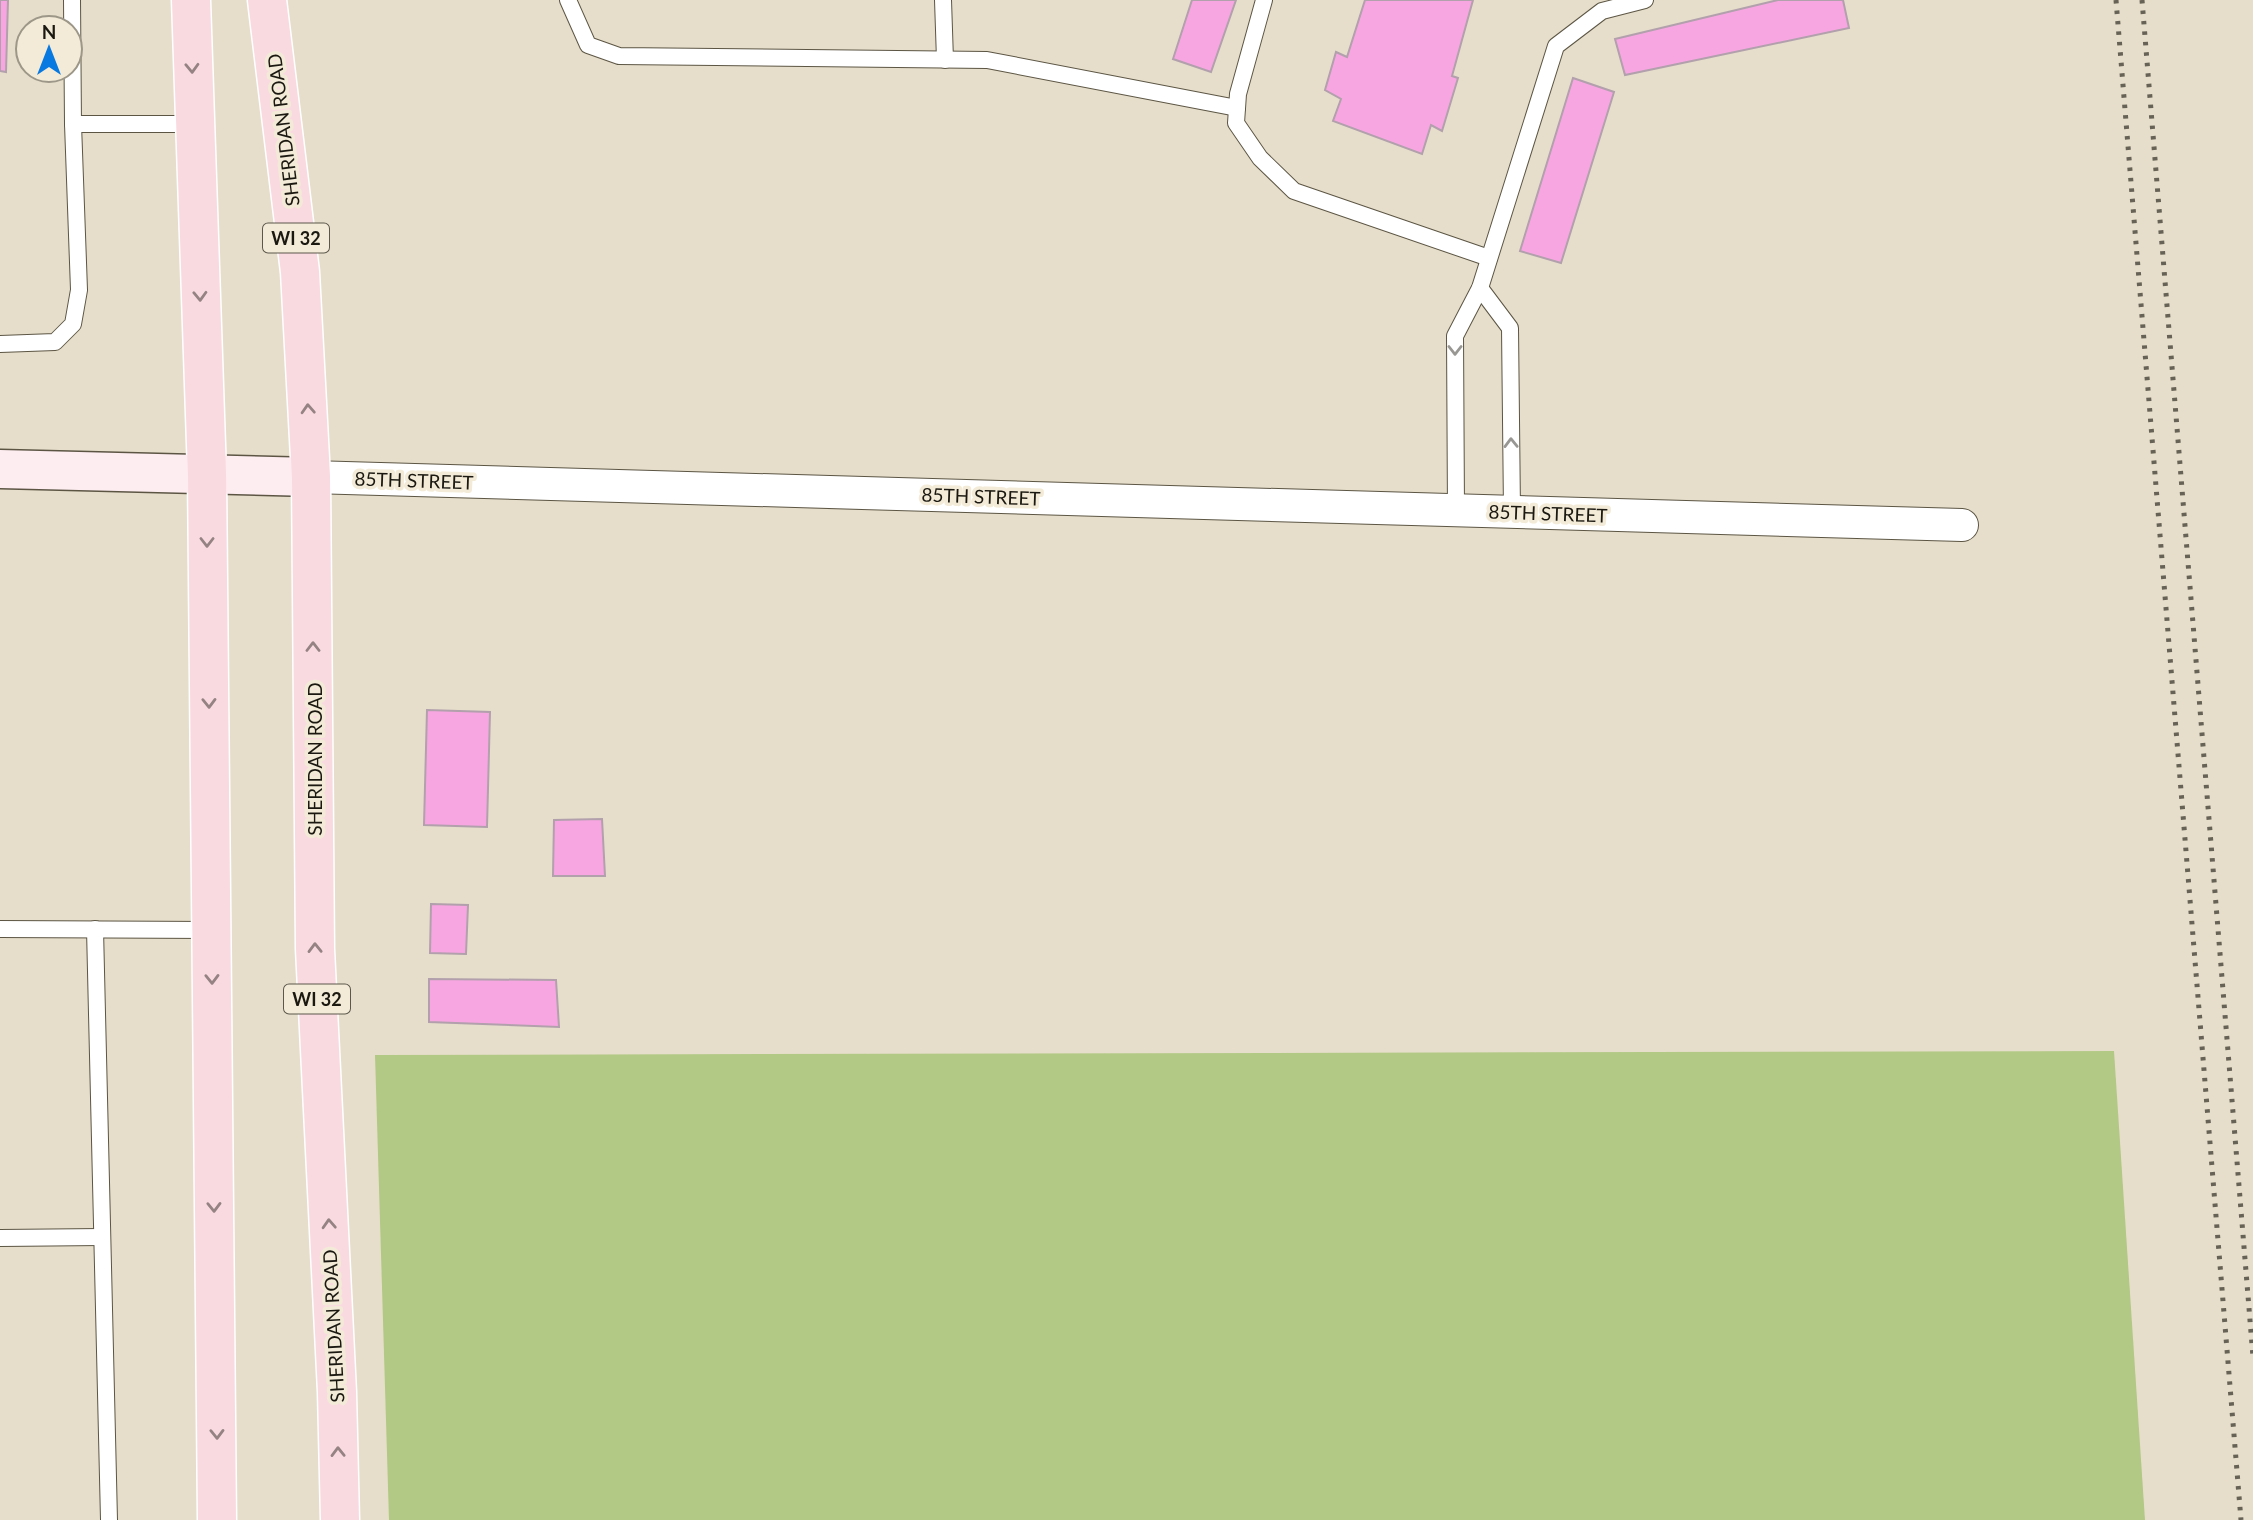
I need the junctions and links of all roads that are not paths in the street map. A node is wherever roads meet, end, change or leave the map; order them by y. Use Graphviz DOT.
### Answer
graph roads {
  1 [pos="72,0"];
  2 [pos="191,0"];
  3 [pos="267,0"];
  4 [pos="568,0"];
  5 [pos="943,0"];
  6 [pos="1264,0"];
  7 [pos="1645,0"];
  8 [pos="944,60"];
  9 [pos="1237,108"];
  10 [pos="73,124"];
  11 [pos="194,124"];
  12 [pos="1489,258"];
  13 [pos="1480,288"];
  14 [pos="0,344"];
  15 [pos="0,469"];
  16 [pos="206,474"];
  17 [pos="311,477"];
  18 [pos="1456,510"];
  19 [pos="1512,512"];
  20 [pos="1962,525"];
  21 [pos="0,929"];
  22 [pos="94,929"];
  23 [pos="211,930"];
  24 [pos="102,1237"];
  25 [pos="0,1238"];
  26 [pos="109,1520"];
  27 [pos="218,1520"];
  28 [pos="340,1520"];
  1 -- 10 [label="lane"];
  2 -- 11 [label="main road, one-way"];
  17 -- 3 [label="main road, SHERIDAN ROAD / WI 32, one-way"];
  4 -- 8 [label="lane"];
  5 -- 8 [label="lane"];
  6 -- 9 [label="lane"];
  7 -- 12 [label="lane"];
  8 -- 9 [label="lane"];
  9 -- 12 [label="lane"];
  10 -- 11 [label="lane"];
  10 -- 14 [label="lane"];
  11 -- 16 [label="main road, one-way"];
  12 -- 13 [label="lane"];
  13 -- 18 [label="lane, one-way"];
  19 -- 13 [label="lane, one-way"];
  15 -- 16 [label="street, 85TH STREET"];
  16 -- 17 [label="street, 85TH STREET"];
  16 -- 23 [label="main road, one-way"];
  17 -- 18 [label="street, 85TH STREET"];
  28 -- 17 [label="main road, SHERIDAN ROAD / WI 32, one-way"];
  18 -- 19 [label="street, 85TH STREET"];
  19 -- 20 [label="street, 85TH STREET"];
  21 -- 22 [label="lane"];
  22 -- 23 [label="lane"];
  22 -- 24 [label="lane"];
  23 -- 27 [label="main road, one-way"];
  24 -- 25 [label="lane"];
  24 -- 26 [label="lane"];
}
